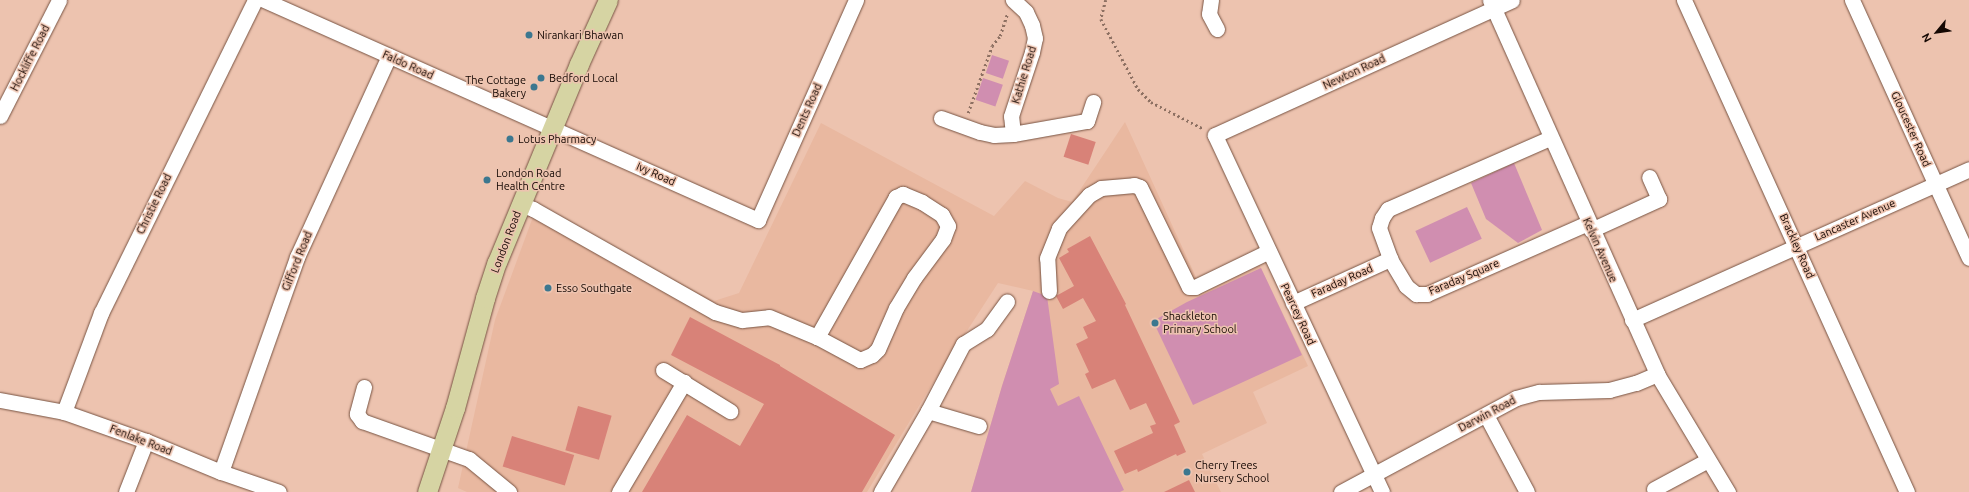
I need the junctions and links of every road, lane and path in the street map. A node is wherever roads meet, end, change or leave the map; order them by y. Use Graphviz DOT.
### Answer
graph roads {
  1 [pos="59,0"];
  2 [pos="255,0"];
  3 [pos="264,0"];
  4 [pos="608,0"];
  5 [pos="856,0"];
  6 [pos="1106,0"];
  7 [pos="1210,0"];
  8 [pos="1512,0"];
  9 [pos="1684,0"];
  10 [pos="1852,0"];
  11 [pos="1011,4"];
  12 [pos="1492,4"];
  13 [pos="1217,29"];
  14 [pos="389,56"];
  15 [pos="1093,102"];
  16 [pos="0,116"];
  17 [pos="941,118"];
  18 [pos="963,126"];
  19 [pos="553,128"];
  20 [pos="1013,134"];
  21 [pos="1215,135"];
  22 [pos="1550,138"];
  23 [pos="1969,169"];
  24 [pos="1649,177"];
  25 [pos="1935,184"];
  26 [pos="520,204"];
  27 [pos="758,220"];
  28 [pos="1590,226"];
  29 [pos="1796,246"];
  30 [pos="1269,251"];
  31 [pos="1969,258"];
  32 [pos="1390,259"];
  33 [pos="1049,291"];
  34 [pos="1007,302"];
  35 [pos="1293,303"];
  36 [pos="1632,320"];
  37 [pos="817,337"];
  38 [pos="663,370"];
  39 [pos="1657,374"];
  40 [pos="684,382"];
  41 [pos="364,386"];
  42 [pos="0,400"];
  43 [pos="730,411"];
  44 [pos="928,411"];
  45 [pos="64,412"];
  46 [pos="1486,415"];
  47 [pos="979,426"];
  48 [pos="146,441"];
  49 [pos="440,448"];
  50 [pos="1708,460"];
  51 [pos="221,472"];
  52 [pos="1373,475"];
  53 [pos="1654,489"];
  54 [pos="126,492"];
  55 [pos="279,492"];
  56 [pos="427,492"];
  57 [pos="509,492"];
  58 [pos="619,492"];
  59 [pos="881,492"];
  60 [pos="1341,492"];
  61 [pos="1382,492"];
  62 [pos="1527,492"];
  63 [pos="1728,492"];
  64 [pos="1907,492"];
  1 -- 16 [label="street, Hockliffe Road"];
  2 -- 45 [label="street, Christie Road"];
  3 -- 14 [label="street, Faldo Road"];
  4 -- 19 [label="main road, London Road"];
  5 -- 27 [label="street, Dents Road"];
  6 -- 21 [label="path"];
  7 -- 13 [label="street"];
  8 -- 12 [label="street, Newton Road"];
  9 -- 29 [label="street, Brackley Road"];
  10 -- 25 [label="street, Gloucester Road"];
  11 -- 18 [label="path"];
  11 -- 20 [label="street, Kathie Road"];
  12 -- 21 [label="street, Newton Road"];
  12 -- 22 [label="street, Kelvin Avenue"];
  14 -- 19 [label="street, Faldo Road"];
  14 -- 51 [label="street, Gifford Road"];
  15 -- 20 [label="street"];
  17 -- 18 [label="street"];
  18 -- 20 [label="street"];
  19 -- 26 [label="main road, London Road"];
  19 -- 27 [label="street, Ivy Road"];
  21 -- 30 [label="street, Pearcey Road"];
  22 -- 28 [label="street, Kelvin Avenue"];
  22 -- 32 [label="street, Faraday Square"];
  23 -- 25 [label="street, Lancaster Avenue"];
  24 -- 28 [label="street, Faraday Square"];
  25 -- 29 [label="street, Lancaster Avenue"];
  25 -- 31 [label="street, Gloucester Road"];
  26 -- 37 [label="street"];
  26 -- 49 [label="main road, London Road"];
  28 -- 32 [label="street, Faraday Square"];
  28 -- 36 [label="street, Kelvin Avenue"];
  29 -- 36 [label="street, Lancaster Avenue"];
  29 -- 64 [label="street, Brackley Road"];
  30 -- 33 [label="street"];
  30 -- 35 [label="street, Pearcey Road"];
  32 -- 35 [label="street, Faraday Road"];
  34 -- 44 [label="street"];
  35 -- 52 [label="street, Pearcey Road"];
  36 -- 39 [label="street, Kelvin Avenue"];
  37 -- 37 [label="street"];
  38 -- 40 [label="street"];
  39 -- 46 [label="street, Darwin Road"];
  39 -- 50 [label="street, Kelvin Avenue"];
  40 -- 43 [label="street"];
  40 -- 58 [label="street"];
  41 -- 49 [label="street"];
  42 -- 45 [label="street, Fenlake Road"];
  44 -- 47 [label="street"];
  44 -- 59 [label="street"];
  45 -- 48 [label="street, Fenlake Road"];
  46 -- 52 [label="street, Darwin Road"];
  46 -- 62 [label="street"];
  48 -- 51 [label="street, Fenlake Road"];
  48 -- 54 [label="street"];
  49 -- 56 [label="main road, London Road"];
  49 -- 57 [label="street"];
  50 -- 53 [label="street"];
  50 -- 63 [label="street, Kelvin Avenue"];
  51 -- 55 [label="street, Fenlake Road"];
  52 -- 60 [label="street, Darwin Road"];
  52 -- 61 [label="street, Pearcey Road"];
}
